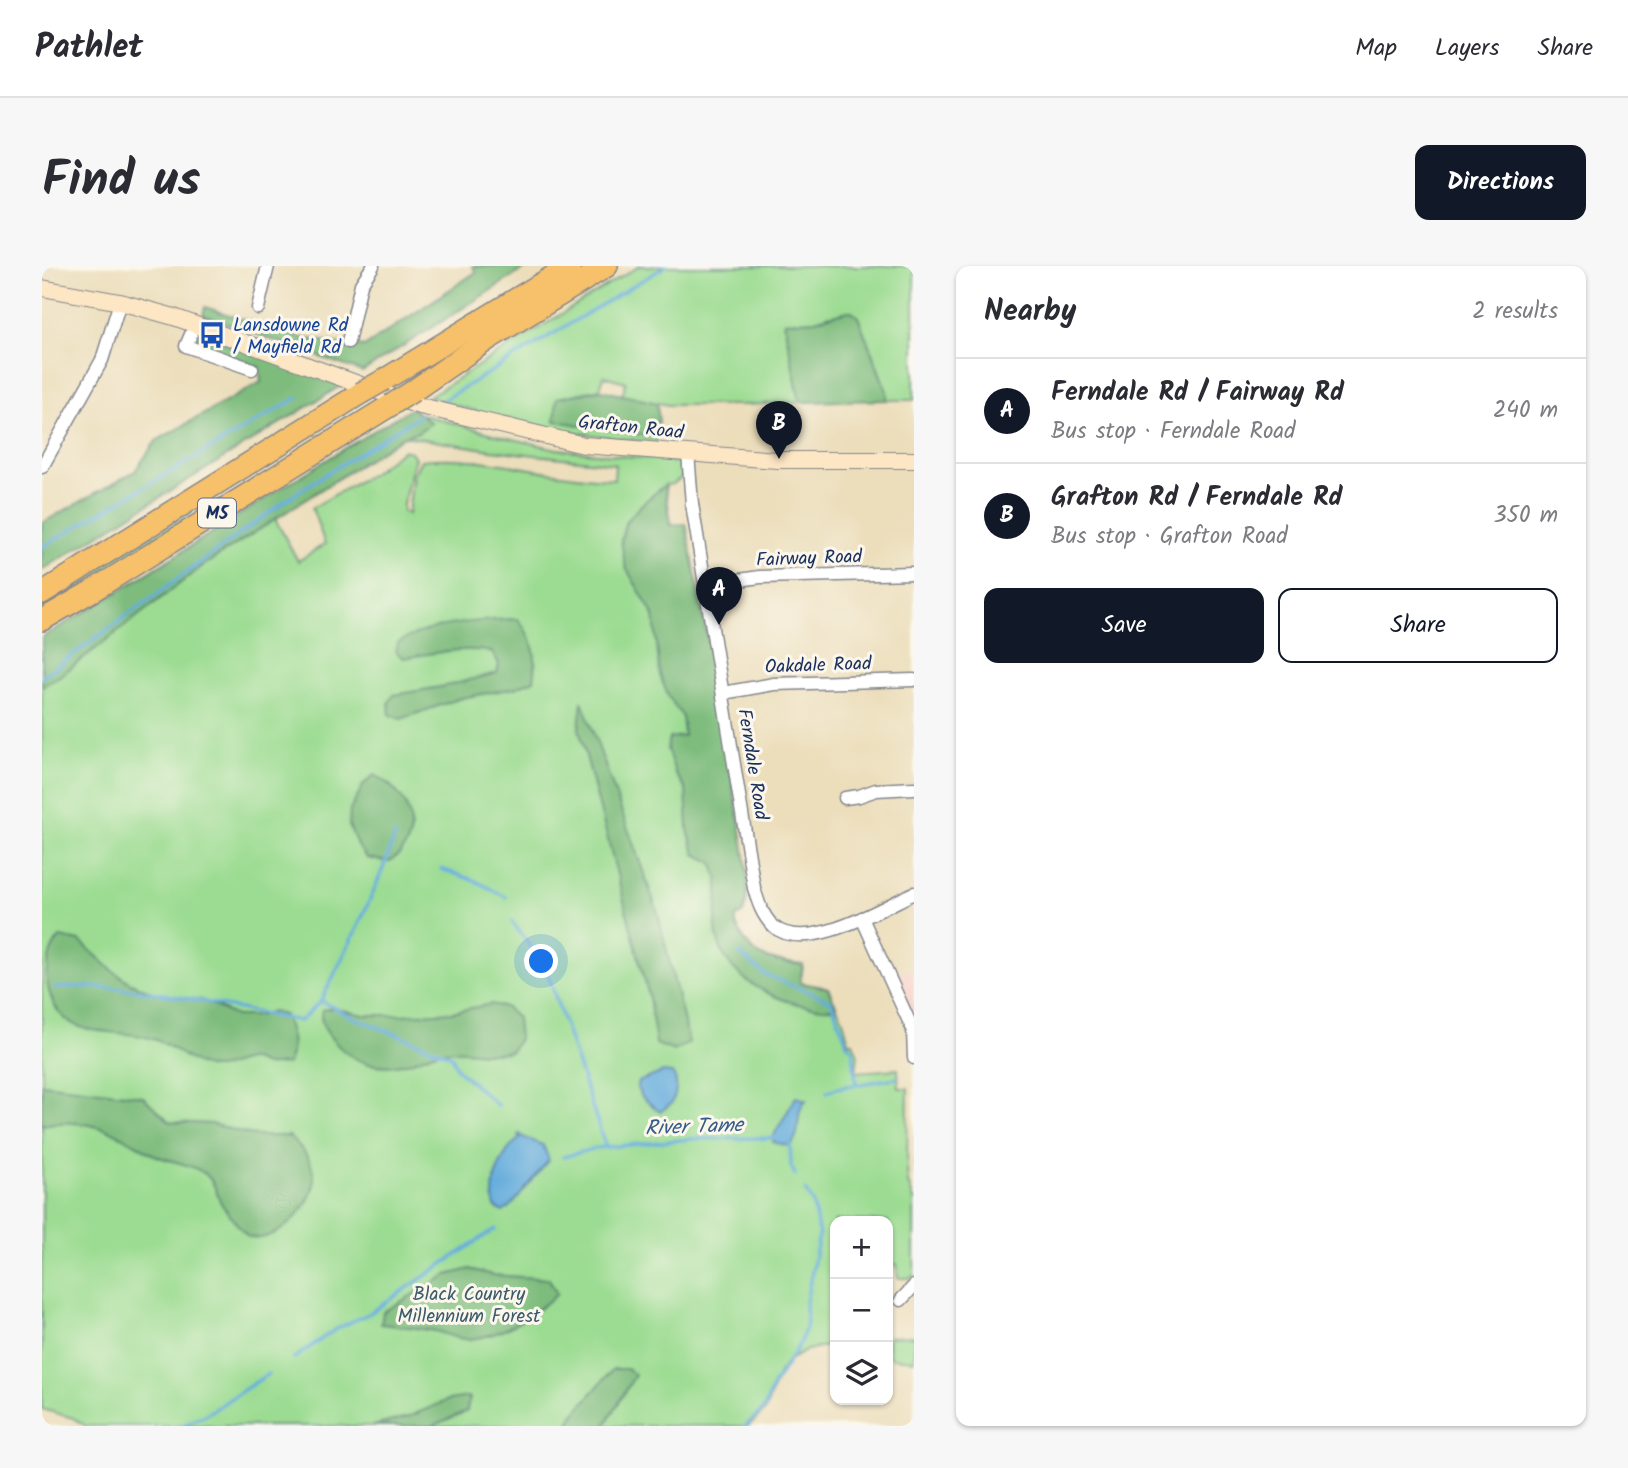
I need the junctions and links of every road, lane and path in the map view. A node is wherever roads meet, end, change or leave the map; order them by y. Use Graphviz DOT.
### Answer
graph roads {
  1 [pos="268,266"];
  2 [pos="373,266"];
  3 [pos="570,266"];
  4 [pos="607,266"];
  5 [pos="42,288"];
  6 [pos="120,302"];
  7 [pos="258,308"];
  8 [pos="195,325"];
  9 [pos="348,342"];
  10 [pos="252,369"];
  11 [pos="356,388"];
  12 [pos="47,448"];
  13 [pos="688,453"];
  14 [pos="914,460"];
  15 [pos="42,467"];
  16 [pos="914,573"];
  17 [pos="705,585"];
  18 [pos="42,593"];
  19 [pos="42,620"];
  20 [pos="914,680"];
  21 [pos="723,692"];
  22 [pos="914,789"];
  23 [pos="845,798"];
  24 [pos="914,893"];
  25 [pos="862,918"];
  26 [pos="914,1030"];
  27 [pos="914,1058"];
  1 -- 7 [label="street"];
  2 -- 9 [label="street"];
  3 -- 11 [label="highway, M5, bridge"];
  4 -- 19 [label="highway, M5, bridge"];
  5 -- 6 [label="street, Grafton Road"];
  6 -- 8 [label="street, Grafton Road"];
  6 -- 12 [label="street"];
  8 -- 10 [label="street"];
  8 -- 11 [label="street, Grafton Road"];
  11 -- 13 [label="street, Grafton Road"];
  11 -- 18 [label="highway, M5"];
  12 -- 15 [label="street"];
  13 -- 14 [label="street, Grafton Road"];
  13 -- 17 [label="street, Ferndale Road"];
  16 -- 17 [label="street, Fairway Road"];
  17 -- 21 [label="street, Ferndale Road"];
  20 -- 21 [label="street, Oakdale Road"];
  21 -- 25 [label="street, Ferndale Road"];
  22 -- 23 [label="street"];
  24 -- 25 [label="street, Ferndale Road"];
  25 -- 26 [label="street"];
  26 -- 27 [label="street"];
}
